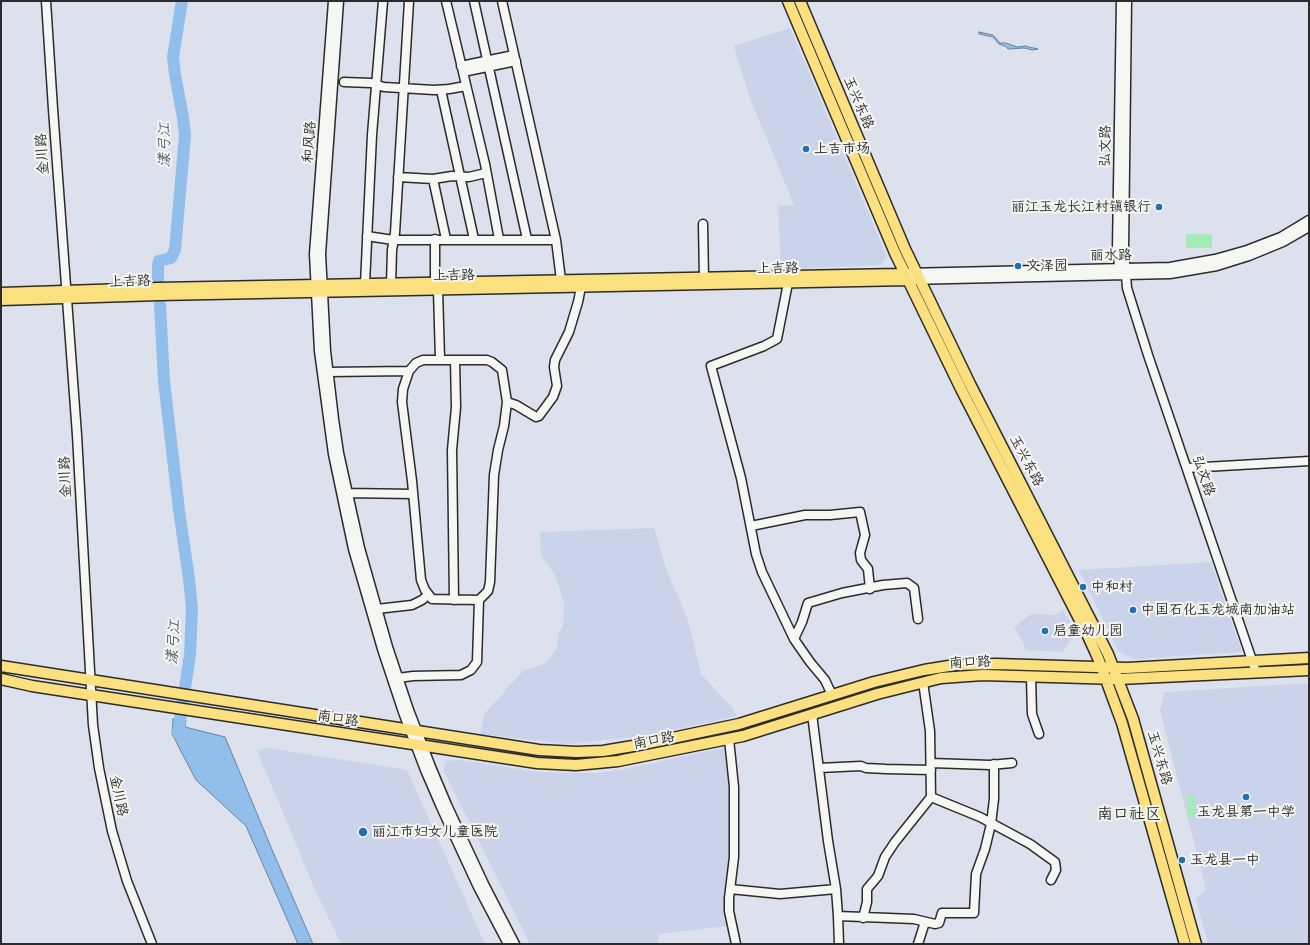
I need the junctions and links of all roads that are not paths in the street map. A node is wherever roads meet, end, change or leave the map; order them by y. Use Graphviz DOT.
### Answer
graph roads {
  1 [pos="46,1"];
  2 [pos="333,1"];
  3 [pos="339,1"];
  4 [pos="383,1"];
  5 [pos="409,1"];
  6 [pos="446,1"];
  7 [pos="474,1"];
  8 [pos="502,1"];
  9 [pos="788,1"];
  10 [pos="800,1"];
  11 [pos="1121,1"];
  12 [pos="1127,1"];
  13 [pos="515,58"];
  14 [pos="488,64"];
  15 [pos="462,69"];
  16 [pos="344,82"];
  17 [pos="376,85"];
  18 [pos="466,86"];
  19 [pos="404,88"];
  20 [pos="441,90"];
  21 [pos="486,173"];
  22 [pos="460,176"];
  23 [pos="398,177"];
  24 [pos="433,179"];
  25 [pos="1309,220"];
  26 [pos="703,224"];
  27 [pos="1309,227"];
  28 [pos="367,236"];
  29 [pos="435,239"];
  30 [pos="446,239"];
  31 [pos="474,239"];
  32 [pos="499,239"];
  33 [pos="527,239"];
  34 [pos="393,240"];
  35 [pos="556,240"];
  36 [pos="1123,272"];
  37 [pos="907,277"];
  38 [pos="918,277"];
  39 [pos="704,278"];
  40 [pos="562,280"];
  41 [pos="788,283"];
  42 [pos="365,284"];
  43 [pos="391,284"];
  44 [pos="436,286"];
  45 [pos="581,287"];
  46 [pos="319,288"];
  47 [pos="1,293"];
  48 [pos="66,294"];
  49 [pos="1,300"];
  50 [pos="440,359"];
  51 [pos="455,360"];
  52 [pos="409,371"];
  53 [pos="328,372"];
  54 [pos="507,402"];
  55 [pos="1309,461"];
  56 [pos="1187,468"];
  57 [pos="347,493"];
  58 [pos="413,494"];
  59 [pos="751,526"];
  60 [pos="870,589"];
  61 [pos="428,595"];
  62 [pos="454,600"];
  63 [pos="479,600"];
  64 [pos="377,609"];
  65 [pos="918,619"];
  66 [pos="794,639"];
  67 [pos="1309,658"];
  68 [pos="1253,661"];
  69 [pos="1,666"];
  70 [pos="1102,668"];
  71 [pos="1114,668"];
  72 [pos="1309,670"];
  73 [pos="1256,672"];
  74 [pos="1031,677"];
  75 [pos="398,678"];
  76 [pos="1,679"];
  77 [pos="1107,679"];
  78 [pos="1119,679"];
  79 [pos="89,681"];
  80 [pos="923,682"];
  81 [pos="90,695"];
  82 [pos="832,695"];
  83 [pos="812,714"];
  84 [pos="413,731"];
  85 [pos="1039,734"];
  86 [pos="729,740"];
  87 [pos="419,745"];
  88 [pos="1012,763"];
  89 [pos="994,764"];
  90 [pos="931,766"];
  91 [pos="819,768"];
  92 [pos="931,797"];
  93 [pos="991,824"];
  94 [pos="1052,880"];
  95 [pos="730,889"];
  96 [pos="836,889"];
  97 [pos="838,916"];
  98 [pos="863,918"];
  99 [pos="925,922"];
  100 [pos="152,944"];
  101 [pos="508,944"];
  102 [pos="515,944"];
  103 [pos="736,944"];
  104 [pos="839,944"];
  105 [pos="918,944"];
  106 [pos="1185,944"];
  107 [pos="1196,944"];
  1 -- 48 [label="street, 金川路"];
  2 -- 46 [label="street, 和风路"];
  3 -- 46 [label="street, 和风路"];
  4 -- 17 [label="street"];
  5 -- 19 [label="street"];
  6 -- 15 [label="street"];
  7 -- 14 [label="street"];
  8 -- 13 [label="street"];
  9 -- 37 [label="main road, 玉兴东路"];
  10 -- 38 [label="main road, 玉兴东路"];
  11 -- 36 [label="street, 弘文路"];
  12 -- 36 [label="street, 弘文路"];
  13 -- 14 [label="street"];
  13 -- 35 [label="street"];
  14 -- 15 [label="street"];
  14 -- 33 [label="street"];
  15 -- 18 [label="street"];
  16 -- 17 [label="street"];
  17 -- 19 [label="street"];
  17 -- 28 [label="street"];
  18 -- 20 [label="street"];
  18 -- 21 [label="street"];
  19 -- 20 [label="street"];
  19 -- 23 [label="street"];
  20 -- 22 [label="street"];
  21 -- 22 [label="street"];
  21 -- 32 [label="street"];
  22 -- 24 [label="street"];
  22 -- 31 [label="street"];
  23 -- 24 [label="street"];
  23 -- 34 [label="street"];
  24 -- 30 [label="street"];
  25 -- 36 [label="street, 丽水路"];
  26 -- 39 [label="street"];
  27 -- 36 [label="street, 丽水路"];
  28 -- 34 [label="street"];
  28 -- 42 [label="street"];
  29 -- 30 [label="street"];
  29 -- 34 [label="street"];
  29 -- 44 [label="street"];
  30 -- 31 [label="street"];
  31 -- 32 [label="street"];
  32 -- 33 [label="street"];
  33 -- 35 [label="street"];
  34 -- 43 [label="street"];
  35 -- 40 [label="street"];
  36 -- 38 [label="street, 丽水路"];
  36 -- 56 [label="street, 弘文路"];
  37 -- 38 [label="street, 丽水路"];
  37 -- 39 [label="main road, 上吉路"];
  37 -- 41 [label="main road, 上吉路"];
  37 -- 70 [label="main road, 玉兴东路"];
  38 -- 71 [label="main road, 玉兴东路"];
  39 -- 40 [label="main road, 上吉路"];
  40 -- 44 [label="main road, 上吉路"];
  41 -- 45 [label="main road, 上吉路"];
  41 -- 59 [label="street"];
  42 -- 43 [label="main road, 上吉路"];
  42 -- 46 [label="main road, 上吉路"];
  43 -- 44 [label="main road, 上吉路"];
  44 -- 45 [label="main road, 上吉路"];
  44 -- 46 [label="main road, 上吉路"];
  44 -- 50 [label="street"];
  45 -- 54 [label="street"];
  46 -- 48 [label="main road, 上吉路"];
  46 -- 53 [label="street"];
  46 -- 84 [label="street"];
  47 -- 48 [label="main road, 上吉路"];
  48 -- 49 [label="main road, 上吉路"];
  48 -- 79 [label="street, 金川路"];
  50 -- 51 [label="street"];
  50 -- 52 [label="street"];
  51 -- 54 [label="street"];
  51 -- 62 [label="street"];
  52 -- 53 [label="street"];
  52 -- 58 [label="street"];
  53 -- 57 [label="street"];
  54 -- 63 [label="street"];
  55 -- 56 [label="street"];
  56 -- 68 [label="street, 弘文路"];
  57 -- 58 [label="street"];
  57 -- 64 [label="street"];
  58 -- 61 [label="street"];
  59 -- 60 [label="street"];
  59 -- 66 [label="street"];
  60 -- 65 [label="street"];
  60 -- 66 [label="street"];
  61 -- 62 [label="street"];
  61 -- 64 [label="street"];
  62 -- 63 [label="street"];
  63 -- 75 [label="street"];
  64 -- 75 [label="street"];
  66 -- 82 [label="street"];
  67 -- 68 [label="main road, 南口路"];
  68 -- 71 [label="main road, 南口路"];
  68 -- 73 [label="street, 弘文路"];
  69 -- 79 [label="main road, 南口路"];
  70 -- 71 [label="main road, 南口路"];
  70 -- 77 [label="main road, 玉兴东路"];
  70 -- 82 [label="main road, 南口路"];
  71 -- 78 [label="main road, 玉兴东路"];
  72 -- 73 [label="main road, 南口路"];
  73 -- 78 [label="main road, 南口路"];
  74 -- 77 [label="main road, 南口路"];
  74 -- 80 [label="main road, 南口路"];
  74 -- 85 [label="street"];
  75 -- 84 [label="street"];
  76 -- 81 [label="main road, 南口路"];
  77 -- 78 [label="main road, 南口路"];
  77 -- 106 [label="main road, 玉兴东路"];
  78 -- 107 [label="main road, 玉兴东路"];
  79 -- 81 [label="street, 金川路"];
  79 -- 84 [label="main road, 南口路"];
  80 -- 83 [label="main road, 南口路"];
  80 -- 90 [label="street"];
  81 -- 87 [label="main road, 南口路"];
  81 -- 100 [label="street, 金川路"];
  82 -- 84 [label="main road, 南口路"];
  83 -- 86 [label="main road, 南口路"];
  83 -- 91 [label="street"];
  84 -- 87 [label="street"];
  86 -- 87 [label="main road, 南口路"];
  86 -- 95 [label="street"];
  87 -- 101 [label="street"];
  87 -- 102 [label="street"];
  88 -- 89 [label="street"];
  89 -- 90 [label="street"];
  89 -- 93 [label="street"];
  90 -- 91 [label="street"];
  90 -- 92 [label="street"];
  91 -- 96 [label="street"];
  92 -- 93 [label="street"];
  92 -- 98 [label="street"];
  93 -- 94 [label="street"];
  93 -- 99 [label="street"];
  95 -- 96 [label="street"];
  95 -- 103 [label="street"];
  96 -- 97 [label="street"];
  97 -- 98 [label="street"];
  97 -- 104 [label="street"];
  98 -- 99 [label="street"];
  99 -- 105 [label="street"];
}
